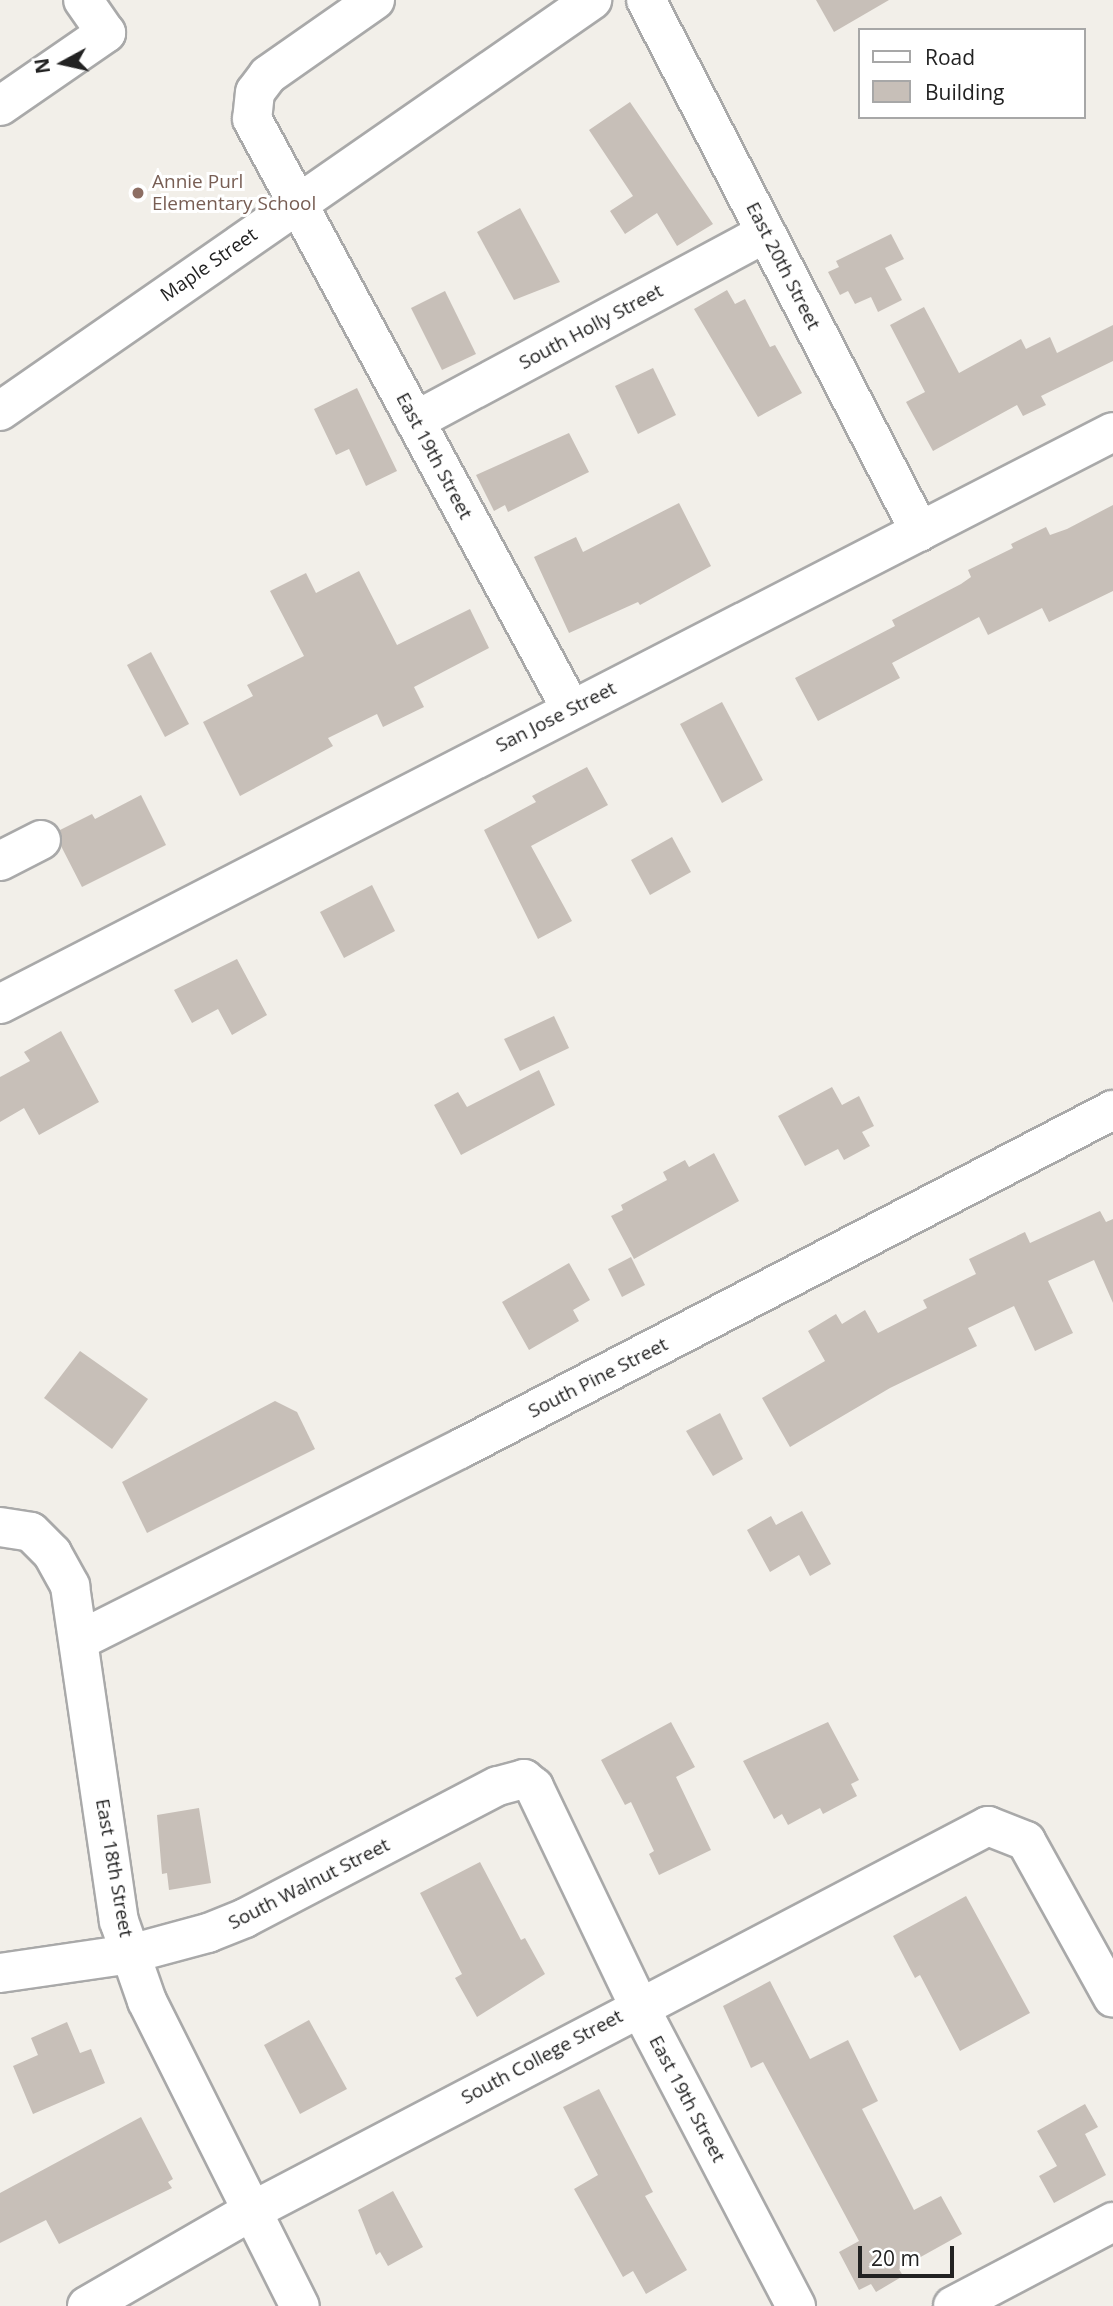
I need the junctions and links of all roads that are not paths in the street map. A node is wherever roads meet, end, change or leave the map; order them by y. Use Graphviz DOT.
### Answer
graph roads {
  1 [pos="83,0"];
  2 [pos="375,0"];
  3 [pos="593,0"];
  4 [pos="646,0"];
  5 [pos="0,106"];
  6 [pos="300,201"];
  7 [pos="766,233"];
  8 [pos="0,411"];
  9 [pos="415,421"];
  10 [pos="1113,432"];
  11 [pos="920,532"];
  12 [pos="571,709"];
  13 [pos="41,840"];
  14 [pos="0,861"];
  15 [pos="0,1004"];
  16 [pos="1113,1110"];
  17 [pos="15,1530"];
  18 [pos="80,1640"];
  19 [pos="524,1779"];
  20 [pos="130,1954"];
  21 [pos="0,1973"];
  22 [pos="1113,1998"];
  23 [pos="639,2006"];
  24 [pos="250,2212"];
  25 [pos="1113,2222"];
  26 [pos="87,2306"];
  27 [pos="300,2306"];
  28 [pos="796,2306"];
  29 [pos="953,2306"];
  1 -- 5 [label="street"];
  2 -- 6 [label="street, East 19th Street"];
  3 -- 6 [label="street, Maple Street"];
  4 -- 7 [label="street, East 20th Street"];
  6 -- 8 [label="street, Maple Street"];
  6 -- 9 [label="street, East 19th Street"];
  7 -- 9 [label="street, South Holly Street"];
  7 -- 11 [label="street, East 20th Street"];
  9 -- 12 [label="street, East 19th Street"];
  10 -- 11 [label="street, San Jose Street"];
  11 -- 12 [label="street, San Jose Street"];
  12 -- 15 [label="street, San Jose Street"];
  13 -- 14 [label="street"];
  16 -- 18 [label="street, South Pine Street"];
  17 -- 18 [label="street, East 18th Street"];
  18 -- 20 [label="street, East 18th Street"];
  19 -- 20 [label="street, South Walnut Street"];
  19 -- 23 [label="street, East 19th Street"];
  20 -- 21 [label="street, South Walnut Street"];
  20 -- 24 [label="street, East 18th Street"];
  22 -- 23 [label="street, South College Street"];
  23 -- 24 [label="street, South College Street"];
  23 -- 28 [label="street, East 19th Street"];
  24 -- 26 [label="street, South College Street"];
  24 -- 27 [label="street, East 18th Street"];
  25 -- 29 [label="street"];
}
